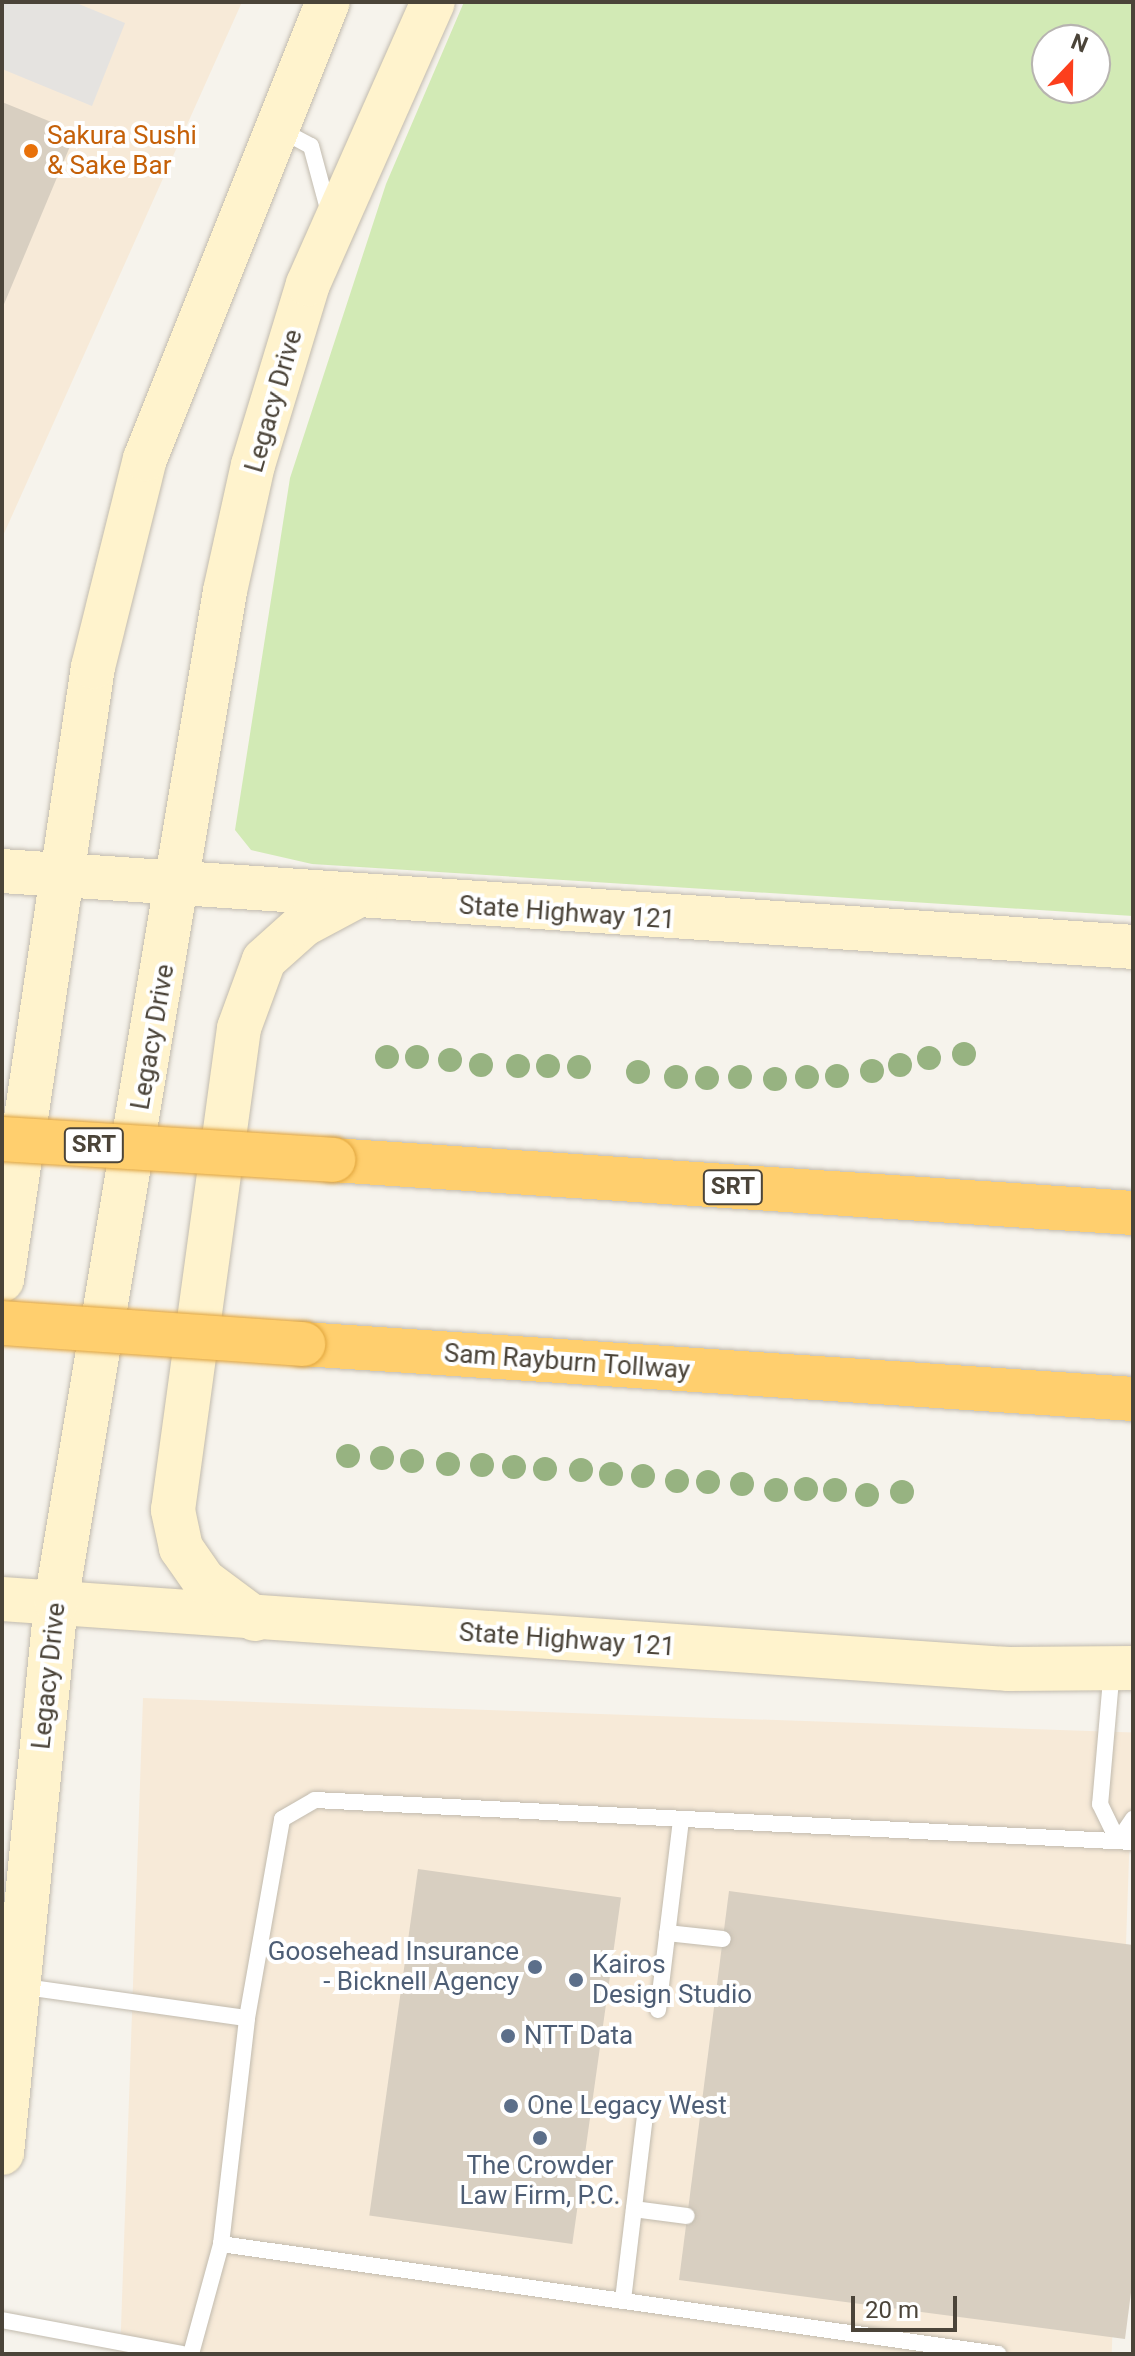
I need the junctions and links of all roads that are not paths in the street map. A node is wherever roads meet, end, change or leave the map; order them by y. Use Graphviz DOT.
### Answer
graph roads {
  1 [pos="328,2"];
  2 [pos="433,2"];
  3 [pos="276,127"];
  4 [pos="308,284"];
  5 [pos="2,871"];
  6 [pos="60,875"];
  7 [pos="179,887"];
  8 [pos="355,897"];
  9 [pos="1133,947"];
  10 [pos="2,1139"];
  11 [pos="1133,1213"];
  12 [pos="2,1280"];
  13 [pos="2,1323"];
  14 [pos="970,1389"];
  15 [pos="1133,1399"];
  16 [pos="1133,1421"];
  17 [pos="2,1599"];
  18 [pos="56,1602"];
  19 [pos="255,1619"];
  20 [pos="1123,1667"];
  21 [pos="1133,1819"];
  22 [pos="681,1820"];
  23 [pos="1126,1842"];
  24 [pos="667,1933"];
  25 [pos="723,1939"];
  26 [pos="16,1986"];
  27 [pos="658,2010"];
  28 [pos="247,2018"];
  29 [pos="645,2116"];
  30 [pos="2,2153"];
  31 [pos="634,2209"];
  32 [pos="687,2216"];
  33 [pos="221,2244"];
  34 [pos="623,2300"];
  35 [pos="2,2320"];
  36 [pos="182,2354"];
  37 [pos="191,2354"];
  38 [pos="998,2354"];
  1 -- 3 [label="main road"];
  2 -- 4 [label="main road, Legacy Drive"];
  3 -- 4 [label="lane"];
  3 -- 6 [label="main road"];
  4 -- 7 [label="main road, Legacy Drive"];
  5 -- 6 [label="main road, State Highway 121"];
  6 -- 7 [label="main road, State Highway 121"];
  6 -- 12 [label="main road"];
  7 -- 8 [label="main road, State Highway 121"];
  7 -- 18 [label="main road, Legacy Drive"];
  8 -- 9 [label="main road, State Highway 121"];
  8 -- 19 [label="main road"];
  10 -- 11 [label="highway, SRT, bridge"];
  13 -- 14 [label="highway, Sam Rayburn Tollway, bridge"];
  14 -- 15 [label="highway, Sam Rayburn Tollway"];
  14 -- 16 [label="highway"];
  17 -- 18 [label="main road, State Highway 121"];
  18 -- 19 [label="main road, State Highway 121"];
  18 -- 26 [label="main road, Legacy Drive"];
  19 -- 20 [label="main road, State Highway 121"];
  20 -- 23 [label="lane"];
  21 -- 23 [label="lane"];
  22 -- 23 [label="lane"];
  22 -- 24 [label="lane"];
  22 -- 28 [label="lane"];
  24 -- 25 [label="lane"];
  24 -- 27 [label="lane"];
  26 -- 28 [label="lane"];
  26 -- 30 [label="main road, Legacy Drive"];
  28 -- 33 [label="lane"];
  29 -- 31 [label="lane"];
  31 -- 32 [label="lane"];
  31 -- 34 [label="lane"];
  33 -- 34 [label="lane"];
  33 -- 37 [label="lane"];
  34 -- 38 [label="lane"];
  35 -- 36 [label="lane"];
}
